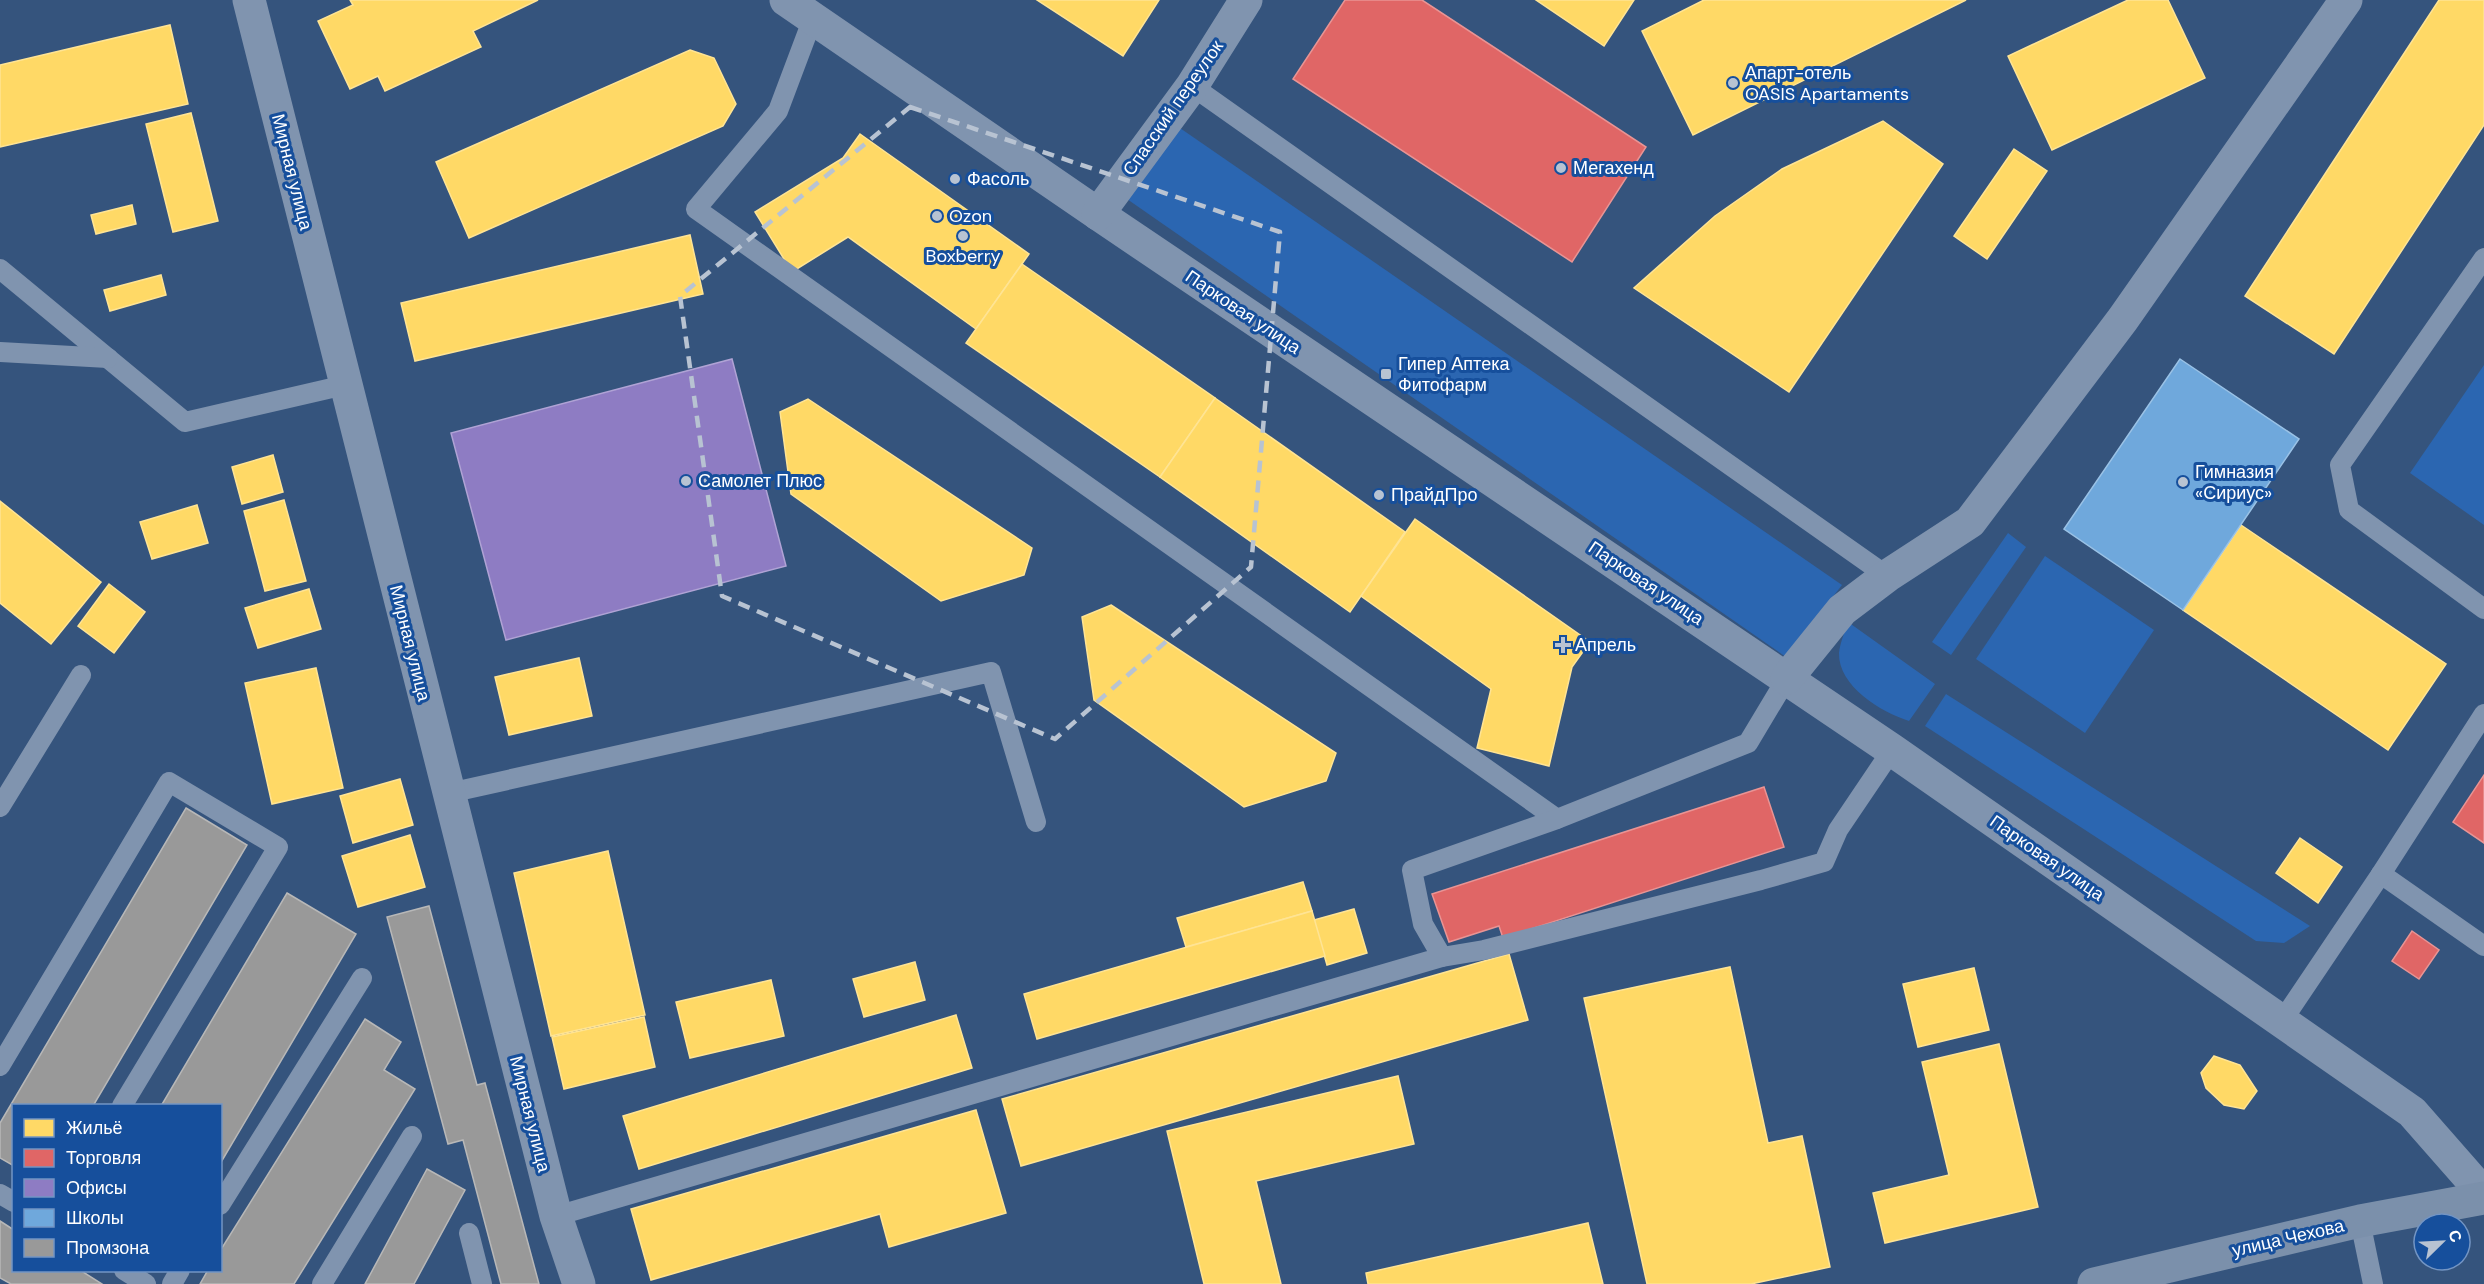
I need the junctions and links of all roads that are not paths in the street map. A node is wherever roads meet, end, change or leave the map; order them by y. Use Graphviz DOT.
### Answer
graph roads {
  1 [pos="249,0"];
  2 [pos="786,0"];
  3 [pos="1246,0"];
  4 [pos="2346,0"];
  5 [pos="813,18"];
  6 [pos="1192,86"];
  7 [pos="1098,214"];
  8 [pos="2484,258"];
  9 [pos="0,269"];
  10 [pos="0,352"];
  11 [pos="108,358"];
  12 [pos="345,385"];
  13 [pos="1887,576"];
  14 [pos="2484,609"];
  15 [pos="81,675"];
  16 [pos="1787,678"];
  17 [pos="2484,714"];
  18 [pos="1892,750"];
  19 [pos="448,793"];
  20 [pos="0,807"];
  21 [pos="1557,819"];
  22 [pos="1036,822"];
  23 [pos="2381,874"];
  24 [pos="2484,946"];
  25 [pos="1442,957"];
  26 [pos="362,978"];
  27 [pos="2282,1021"];
  28 [pos="0,1066"];
  29 [pos="123,1104"];
  30 [pos="412,1136"];
  31 [pos="2484,1196"];
  32 [pos="222,1202"];
  33 [pos="556,1216"];
  34 [pos="2360,1221"];
  35 [pos="469,1233"];
  36 [pos="127,1272"];
  37 [pos="146,1284"];
  38 [pos="322,1284"];
  39 [pos="482,1284"];
  40 [pos="579,1284"];
  41 [pos="2094,1284"];
  42 [pos="2373,1284"];
  1 -- 12 [label="street, Мирная улица"];
  2 -- 5 [label="street, Парковая улица"];
  3 -- 6 [label="street, Спасский переулок"];
  4 -- 13 [label="street"];
  5 -- 7 [label="street, Парковая улица"];
  5 -- 21 [label="lane"];
  6 -- 7 [label="street, Спасский переулок"];
  6 -- 13 [label="lane"];
  7 -- 16 [label="street, Парковая улица"];
  8 -- 14 [label="lane"];
  9 -- 11 [label="lane"];
  10 -- 11 [label="lane"];
  11 -- 12 [label="lane"];
  12 -- 19 [label="street, Мирная улица"];
  13 -- 16 [label="street"];
  15 -- 20 [label="lane"];
  16 -- 18 [label="street, Парковая улица"];
  16 -- 21 [label="lane"];
  17 -- 23 [label="lane"];
  18 -- 25 [label="lane"];
  18 -- 27 [label="street, Парковая улица"];
  19 -- 22 [label="lane"];
  19 -- 33 [label="street, Мирная улица"];
  21 -- 25 [label="lane"];
  23 -- 24 [label="lane"];
  23 -- 27 [label="lane"];
  25 -- 33 [label="lane"];
  26 -- 32 [label="lane"];
  27 -- 31 [label="street, Парковая улица"];
  28 -- 29 [label="lane"];
  30 -- 38 [label="lane"];
  31 -- 34 [label="main road, улица Чехова"];
  33 -- 40 [label="street, Мирная улица"];
  34 -- 41 [label="main road, улица Чехова"];
  34 -- 42 [label="lane"];
  35 -- 39 [label="lane"];
  36 -- 37 [label="lane"];
}
